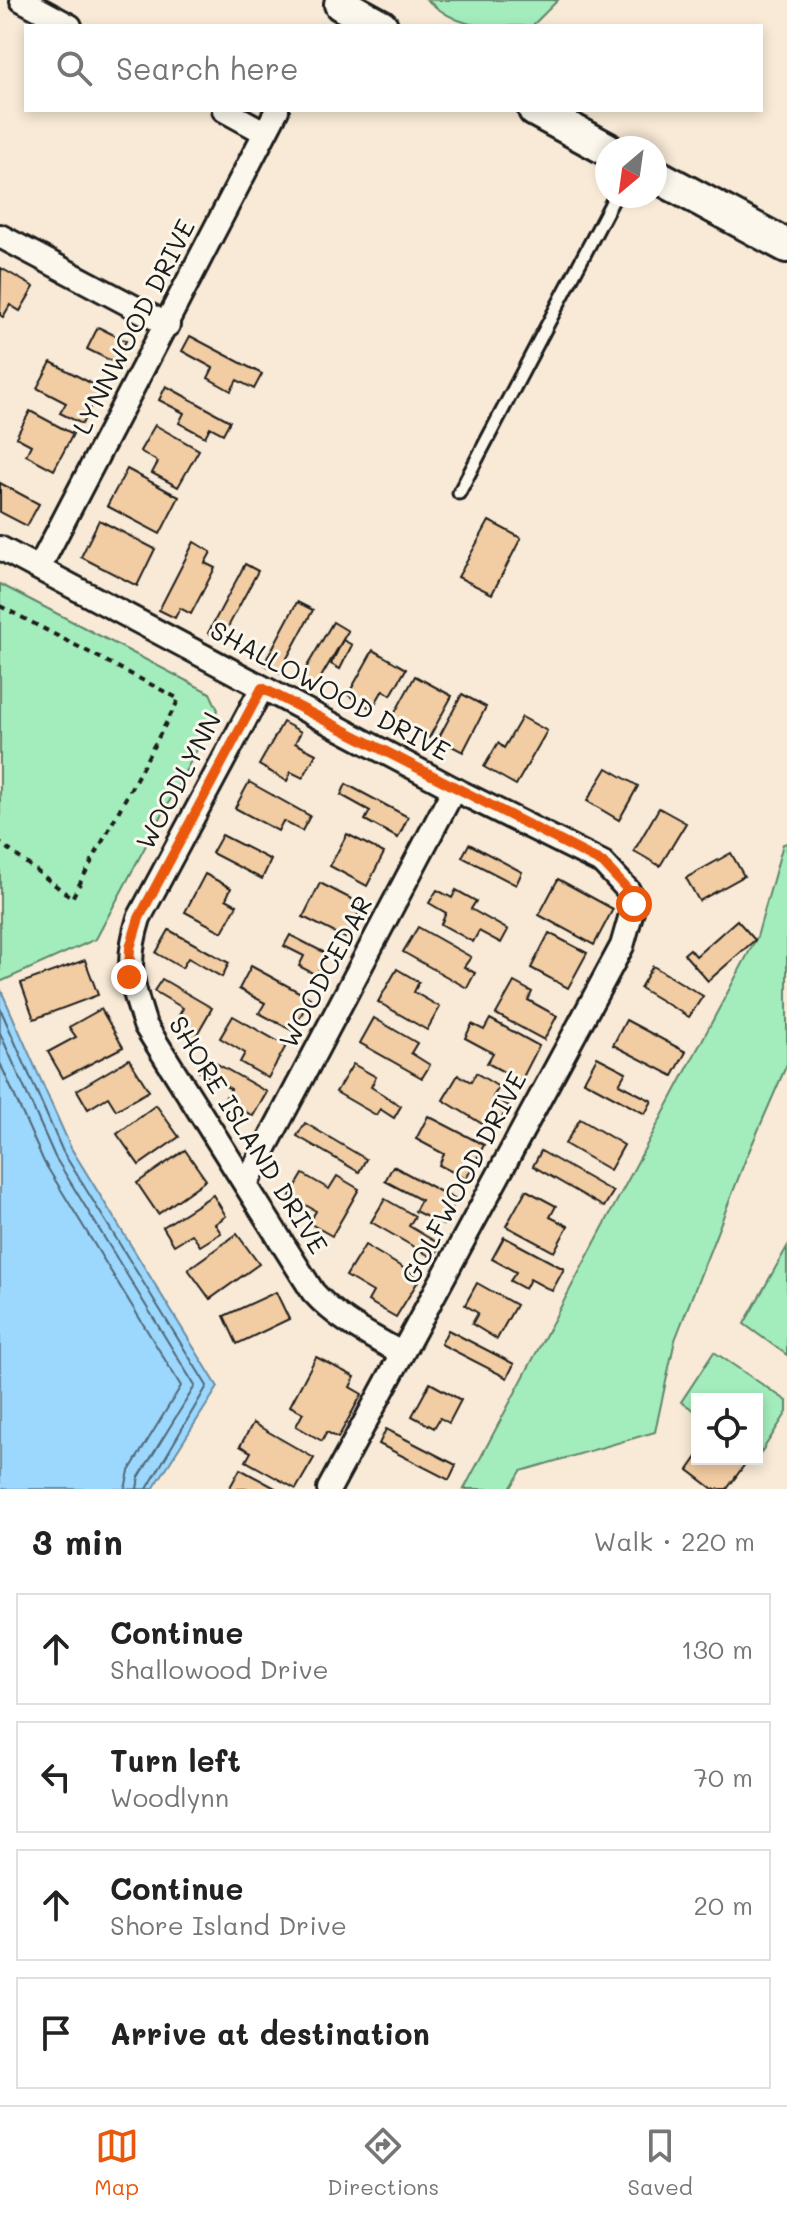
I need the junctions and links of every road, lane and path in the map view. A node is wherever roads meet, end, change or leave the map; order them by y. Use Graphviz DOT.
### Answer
graph roads {
  1 [pos="22,0"];
  2 [pos="342,2"];
  3 [pos="66,24"];
  4 [pos="378,24"];
  5 [pos="228,112"];
  6 [pos="276,112"];
  7 [pos="539,112"];
  8 [pos="264,132"];
  9 [pos="595,142"];
  10 [pos="667,181"];
  11 [pos="609,208"];
  12 [pos="0,236"];
  13 [pos="787,246"];
  14 [pos="168,325"];
  15 [pos="459,493"];
  16 [pos="0,548"];
  17 [pos="39,568"];
  18 [pos="0,606"];
  19 [pos="262,688"];
  20 [pos="454,789"];
  21 [pos="0,843"];
  22 [pos="628,890"];
  23 [pos="147,903"];
  24 [pos="247,1182"];
  25 [pos="401,1353"];
  26 [pos="329,1489"];
  1 -- 3 [label="street"];
  2 -- 4 [label="street"];
  5 -- 8 [label="street"];
  6 -- 8 [label="street, LYNNWOOD DRIVE"];
  7 -- 9 [label="street"];
  8 -- 14 [label="street, LYNNWOOD DRIVE"];
  10 -- 13 [label="street"];
  11 -- 15 [label="lane"];
  12 -- 14 [label="street"];
  14 -- 17 [label="street, LYNNWOOD DRIVE"];
  16 -- 17 [label="street, SHALLOWOOD DRIVE"];
  17 -- 19 [label="street, SHALLOWOOD DRIVE"];
  18 -- 21 [label="path"];
  19 -- 20 [label="street, SHALLOWOOD DRIVE"];
  19 -- 23 [label="street, WOODLYNN"];
  20 -- 22 [label="street, SHALLOWOOD DRIVE"];
  20 -- 24 [label="street, WOODCEDAR"];
  22 -- 25 [label="street, GOLFWOOD DRIVE"];
  23 -- 24 [label="street, SHORE ISLAND DRIVE"];
  24 -- 25 [label="street, SHORE ISLAND DRIVE"];
  25 -- 26 [label="street, GOLFWOOD DRIVE"];
}
